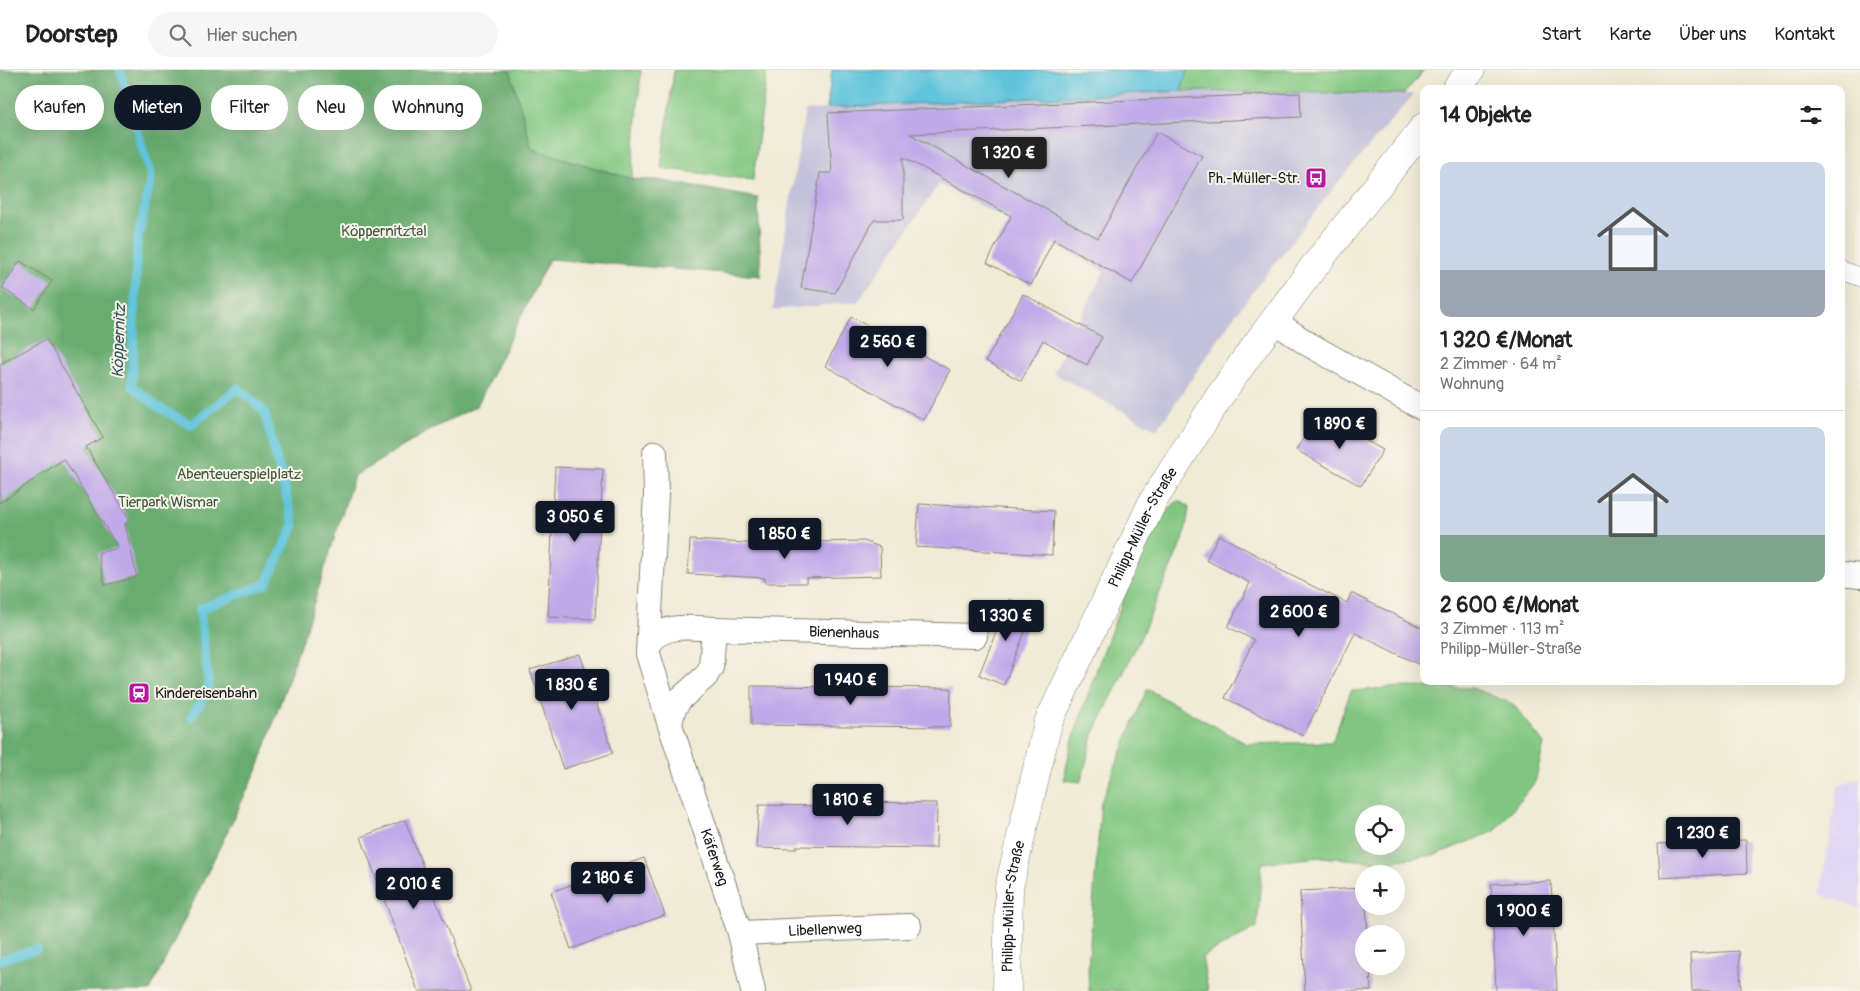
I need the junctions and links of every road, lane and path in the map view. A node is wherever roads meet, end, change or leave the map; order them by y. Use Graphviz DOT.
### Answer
graph roads {
  1 [pos="1471,70"];
  2 [pos="1459,85"];
  3 [pos="1420,133"];
  4 [pos="1845,271"];
  5 [pos="1860,277"];
  6 [pos="1274,321"];
  7 [pos="1420,408"];
  8 [pos="654,452"];
  9 [pos="1845,574"];
  10 [pos="1860,576"];
  11 [pos="714,629"];
  12 [pos="975,636"];
  13 [pos="649,644"];
  14 [pos="670,725"];
  15 [pos="908,926"];
  16 [pos="740,934"];
  17 [pos="753,991"];
  18 [pos="1007,991"];
  1 -- 2 [label="street"];
  3 -- 6 [label="street, Philipp-Müller-Straße"];
  4 -- 5 [label="street"];
  6 -- 7 [label="street"];
  6 -- 18 [label="street, Philipp-Müller-Straße"];
  8 -- 13 [label="street, Käferweg"];
  9 -- 10 [label="street"];
  11 -- 12 [label="street, Bienenhaus"];
  11 -- 13 [label="street"];
  11 -- 14 [label="street"];
  13 -- 14 [label="street, Käferweg"];
  14 -- 16 [label="street, Käferweg"];
  15 -- 16 [label="street, Libellenweg"];
  16 -- 17 [label="street, Käferweg"];
}
